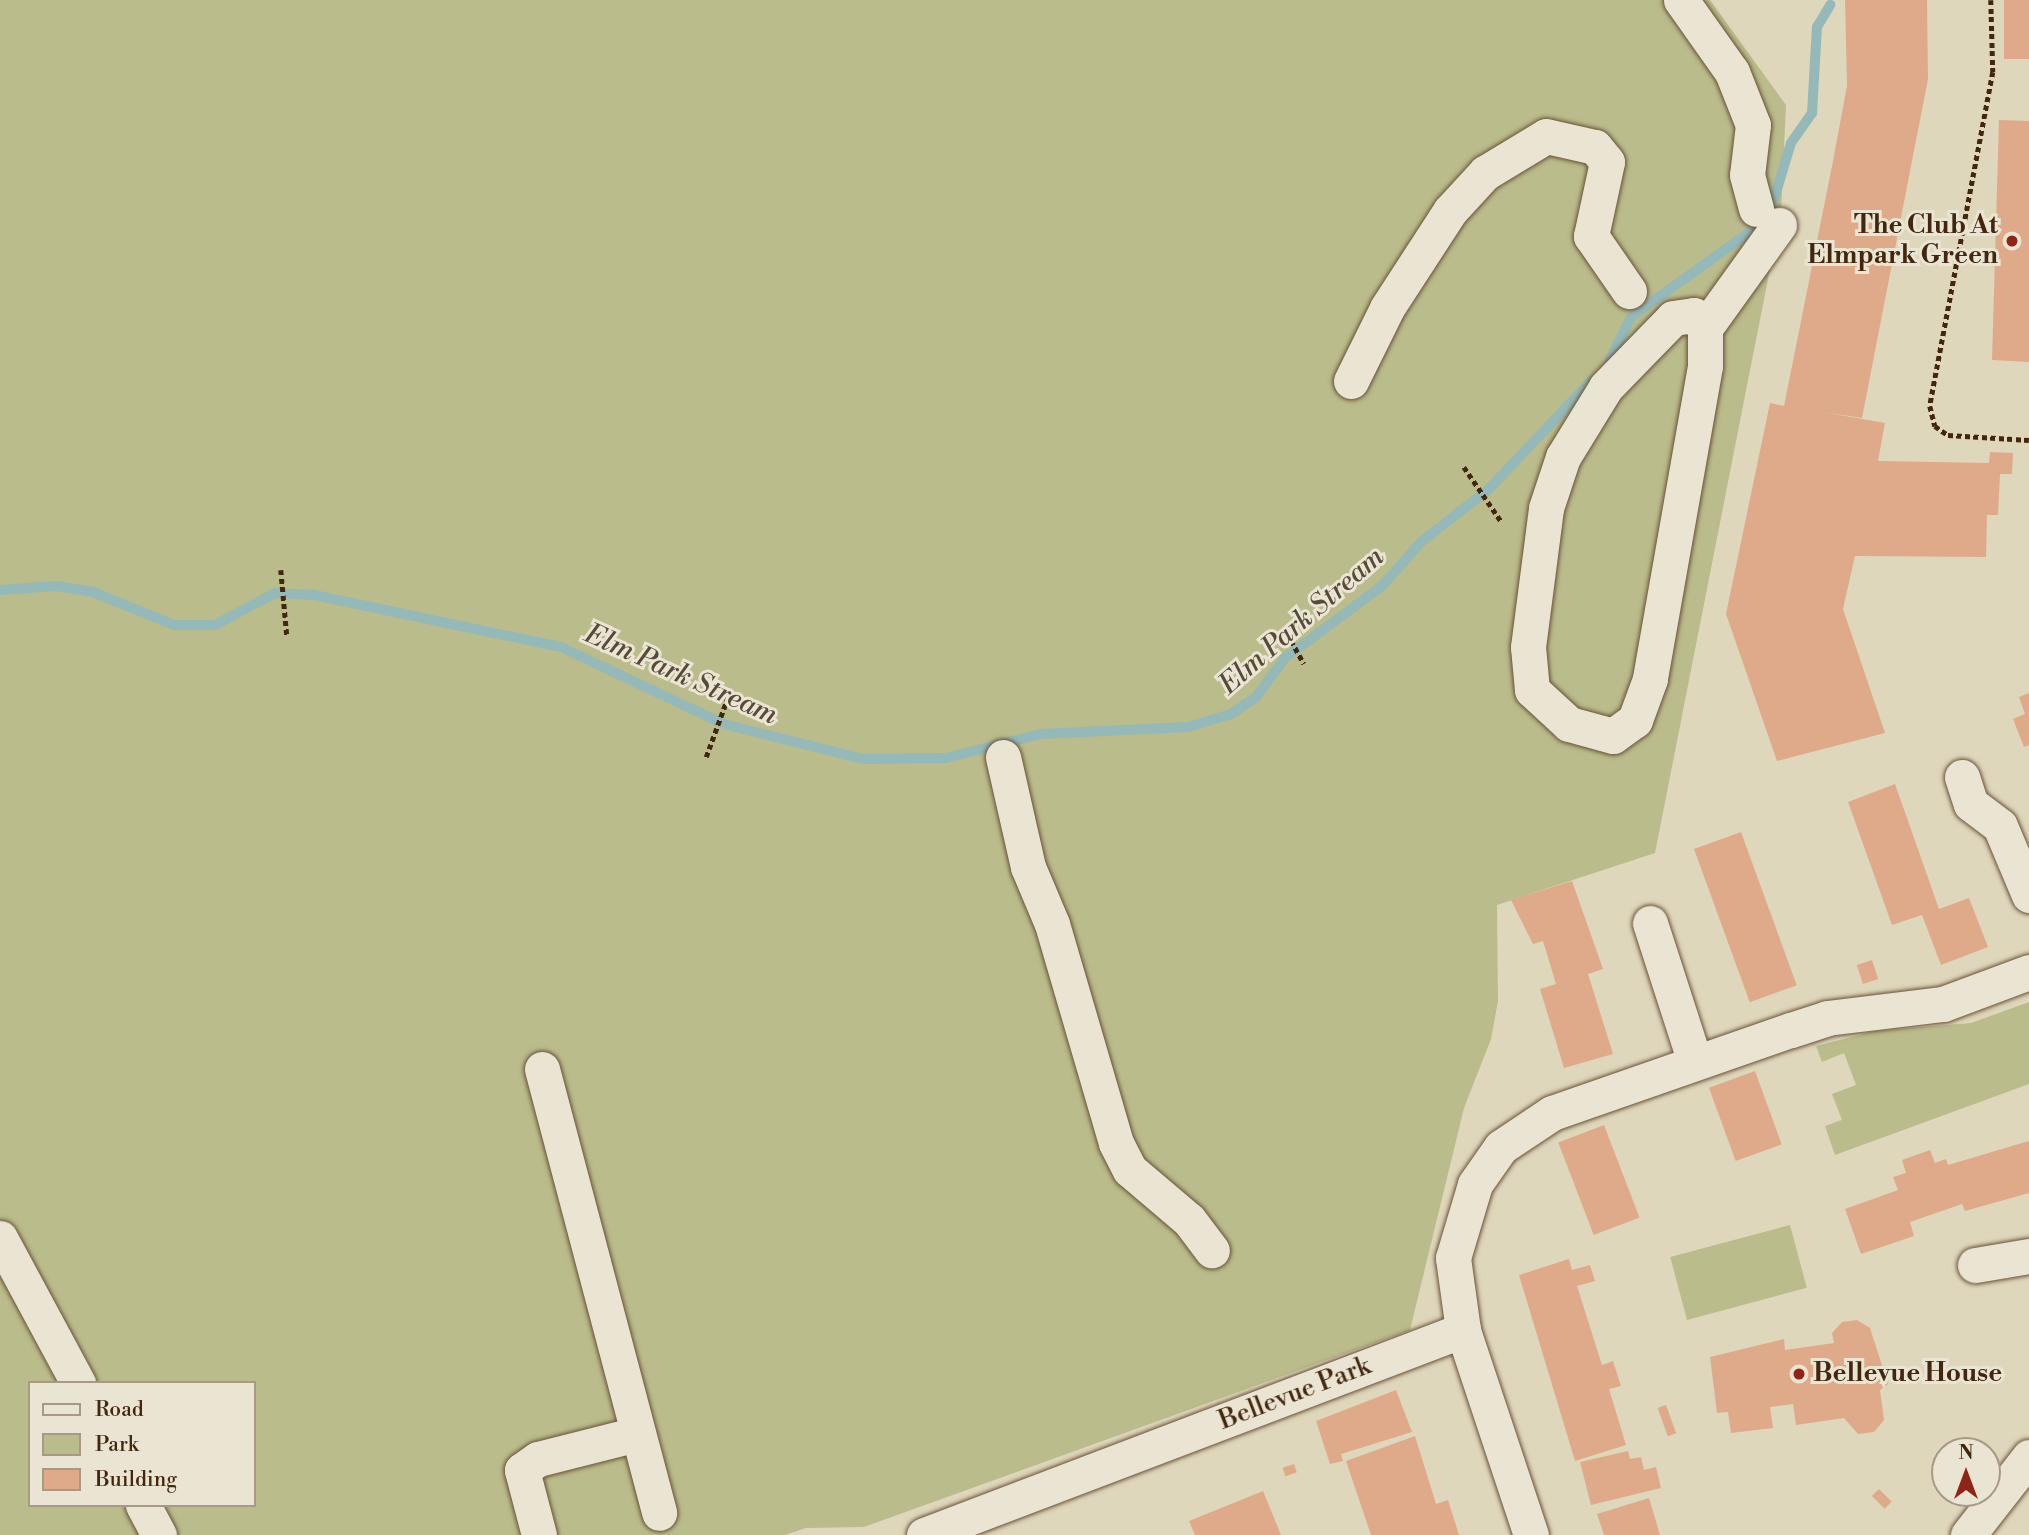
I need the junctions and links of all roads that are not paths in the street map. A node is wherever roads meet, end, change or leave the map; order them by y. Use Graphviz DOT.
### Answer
graph roads {
  1 [pos="1681,0"];
  2 [pos="1629,290"];
  3 [pos="1705,328"];
  4 [pos="1351,381"];
  5 [pos="1003,757"];
  6 [pos="1962,777"];
  7 [pos="2029,895"];
  8 [pos="1650,922"];
  9 [pos="2029,972"];
  10 [pos="1695,1062"];
  11 [pos="542,1069"];
  12 [pos="0,1238"];
  13 [pos="1212,1250"];
  14 [pos="2029,1256"];
  15 [pos="1975,1265"];
  16 [pos="1463,1330"];
  17 [pos="77,1381"];
  18 [pos="637,1434"];
  19 [pos="2029,1457"];
  20 [pos="144,1507"];
  21 [pos="659,1513"];
  22 [pos="159,1535"];
  23 [pos="539,1535"];
  24 [pos="924,1535"];
  25 [pos="1531,1535"];
  26 [pos="1968,1535"];
  1 -- 3 [label="street"];
  2 -- 4 [label="street"];
  3 -- 3 [label="street"];
  5 -- 13 [label="street"];
  6 -- 7 [label="street"];
  8 -- 10 [label="street"];
  9 -- 10 [label="street"];
  10 -- 16 [label="street"];
  11 -- 18 [label="street"];
  12 -- 17 [label="street"];
  14 -- 15 [label="street"];
  16 -- 24 [label="street, Bellevue Park"];
  16 -- 25 [label="street"];
  18 -- 21 [label="street"];
  18 -- 23 [label="street"];
  19 -- 26 [label="street"];
  20 -- 22 [label="street"];
}
